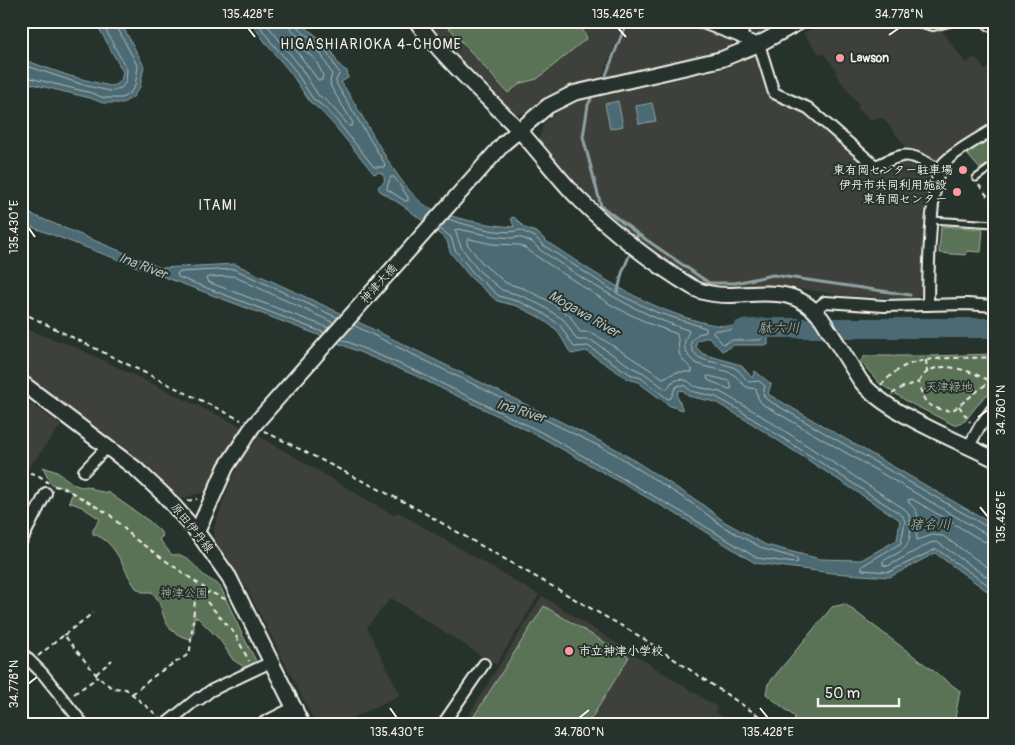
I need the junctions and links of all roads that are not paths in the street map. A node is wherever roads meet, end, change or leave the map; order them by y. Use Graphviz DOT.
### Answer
graph roads {
  1 [pos="416,21"];
  2 [pos="697,21"];
  3 [pos="740,21"];
  4 [pos="801,21"];
  5 [pos="916,21"];
  6 [pos="949,21"];
  7 [pos="986,21"];
  8 [pos="994,28"];
  9 [pos="741,38"];
  10 [pos="759,44"];
  11 [pos="994,129"];
  12 [pos="519,130"];
  13 [pos="994,165"];
  14 [pos="939,170"];
  15 [pos="976,178"];
  16 [pos="932,220"];
  17 [pos="994,224"];
  18 [pos="928,305"];
  19 [pos="994,306"];
  20 [pos="818,314"];
  21 [pos="21,382"];
  22 [pos="994,408"];
  23 [pos="108,446"];
  24 [pos="969,446"];
  25 [pos="994,459"];
  26 [pos="84,471"];
  27 [pos="46,493"];
  28 [pos="197,532"];
  29 [pos="21,542"];
  30 [pos="21,652"];
  31 [pos="271,662"];
  32 [pos="484,664"];
  33 [pos="295,709"];
  34 [pos="163,721"];
  35 [pos="83,724"];
  36 [pos="265,724"];
  37 [pos="302,724"];
  38 [pos="443,724"];
  1 -- 12 [label="street"];
  2 -- 9 [label="street"];
  3 -- 9 [label="street"];
  4 -- 10 [label="street, 神津大橋"];
  5 -- 6 [label="street"];
  7 -- 8 [label="street"];
  9 -- 10 [label="street"];
  10 -- 12 [label="street, 神津大橋"];
  10 -- 14 [label="street"];
  11 -- 14 [label="street"];
  12 -- 20 [label="street"];
  12 -- 28 [label="street, 神津大橋"];
  13 -- 15 [label="lane"];
  14 -- 16 [label="street"];
  16 -- 17 [label="lane"];
  16 -- 18 [label="street"];
  18 -- 19 [label="street"];
  18 -- 20 [label="street"];
  20 -- 24 [label="street"];
  21 -- 23 [label="street, 原田伊丹線"];
  22 -- 24 [label="street"];
  23 -- 26 [label="street"];
  23 -- 28 [label="street, 原田伊丹線"];
  24 -- 25 [label="street"];
  27 -- 29 [label="street"];
  28 -- 31 [label="street, 原田伊丹線"];
  30 -- 35 [label="street"];
  31 -- 33 [label="street, 原田伊丹線"];
  31 -- 34 [label="street"];
  32 -- 38 [label="street"];
  33 -- 36 [label="street"];
  33 -- 37 [label="street, 原田伊丹線"];
}
